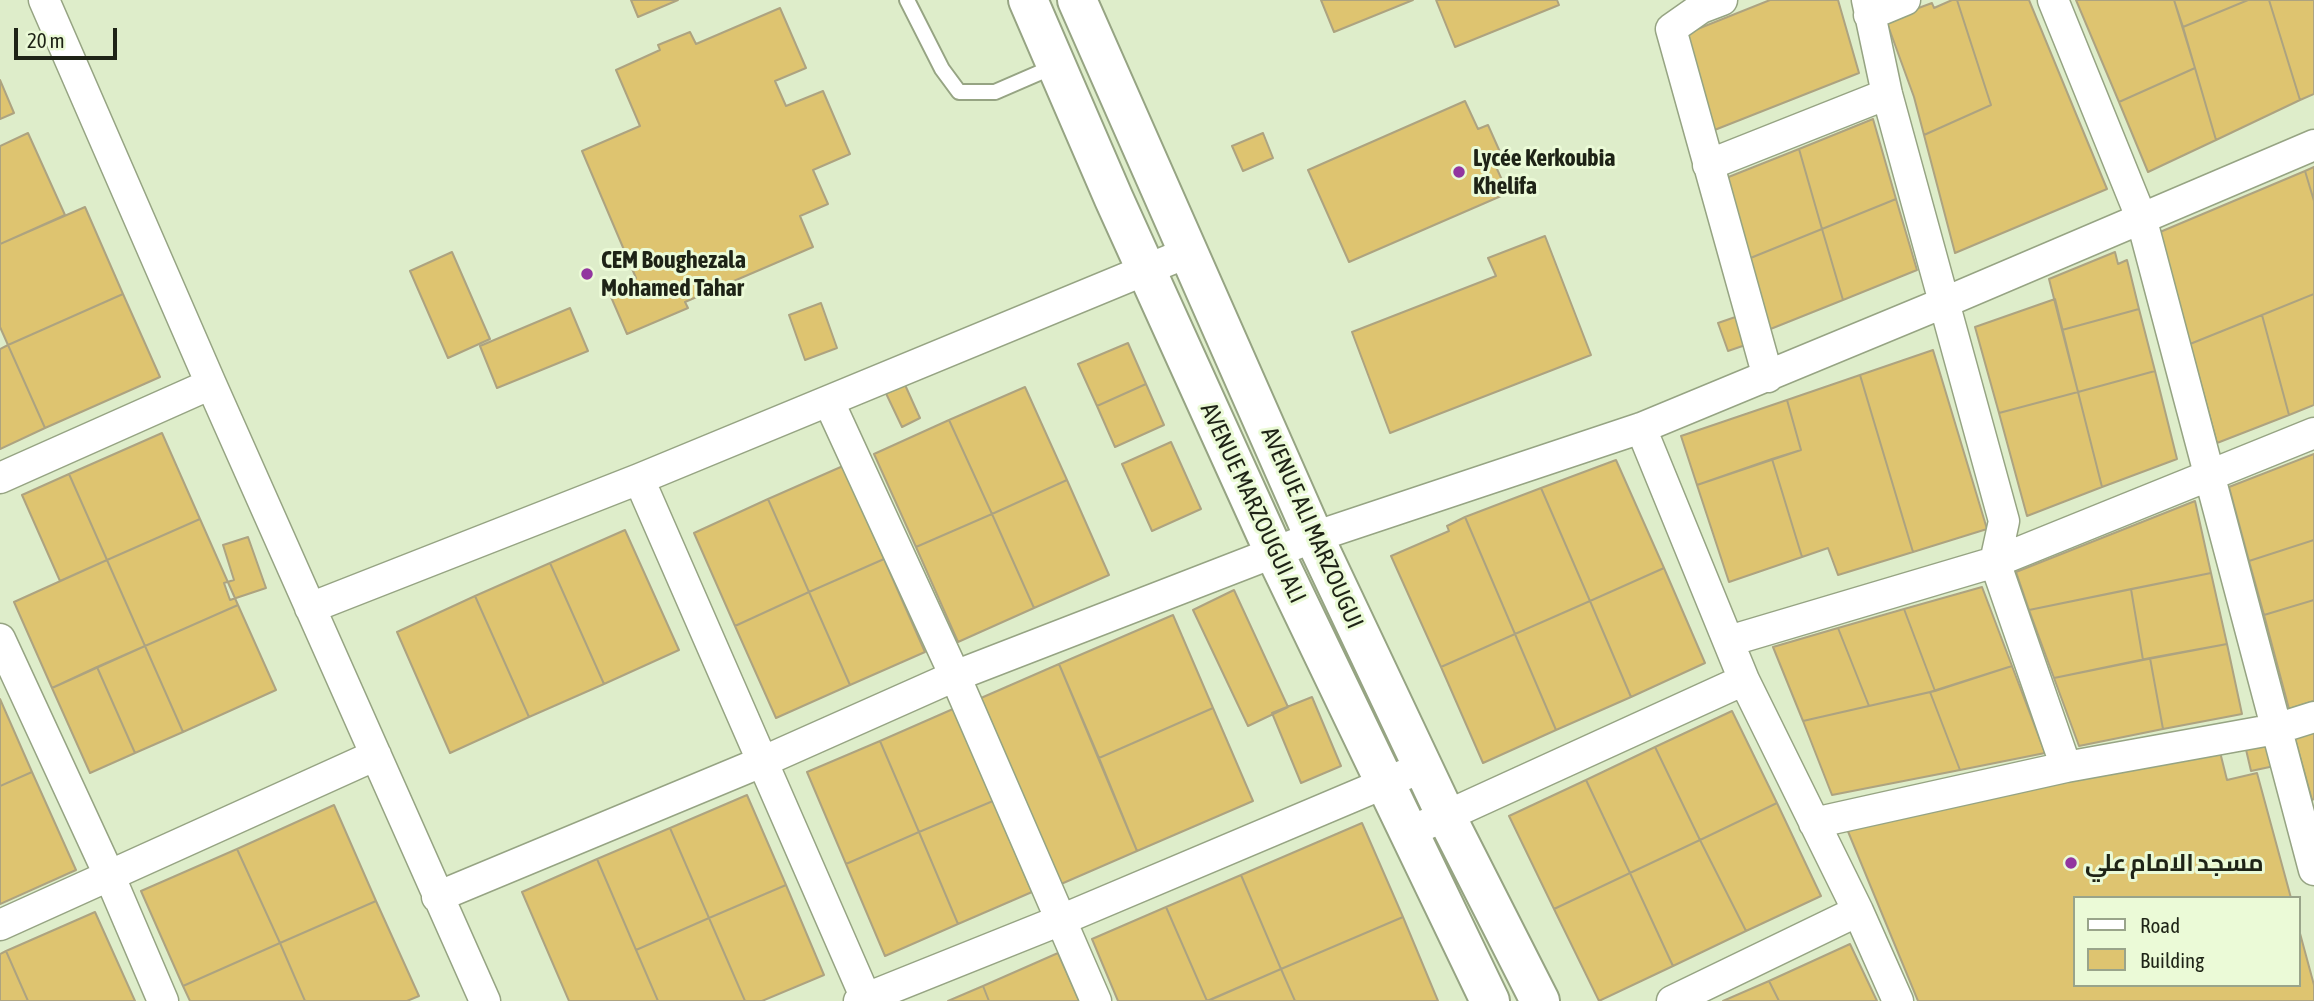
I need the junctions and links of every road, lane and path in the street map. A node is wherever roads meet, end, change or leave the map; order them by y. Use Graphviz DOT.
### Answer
graph roads {
  1 [pos="44,0"];
  2 [pos="907,0"];
  3 [pos="1028,0"];
  4 [pos="1077,0"];
  5 [pos="1722,0"];
  6 [pos="1905,0"];
  7 [pos="2053,0"];
  8 [pos="1868,8"];
  9 [pos="1055,66"];
  10 [pos="1887,94"];
  11 [pos="2314,145"];
  12 [pos="1708,165"];
  13 [pos="2141,217"];
  14 [pos="1189,252"];
  15 [pos="1148,270"];
  16 [pos="1943,303"];
  17 [pos="1768,377"];
  18 [pos="211,384"];
  19 [pos="829,402"];
  20 [pos="1641,428"];
  21 [pos="2314,433"];
  22 [pos="2208,476"];
  23 [pos="0,478"];
  24 [pos="639,479"];
  25 [pos="1314,537"];
  26 [pos="1274,552"];
  27 [pos="1995,562"];
  28 [pos="310,608"];
  29 [pos="0,639"];
  30 [pos="1729,642"];
  31 [pos="955,676"];
  32 [pos="1744,680"];
  33 [pos="2314,717"];
  34 [pos="2276,729"];
  35 [pos="376,755"];
  36 [pos="764,761"];
  37 [pos="1423,767"];
  38 [pos="2066,767"];
  39 [pos="1385,783"];
  40 [pos="1446,816"];
  41 [pos="1814,823"];
  42 [pos="1408,832"];
  43 [pos="2314,870"];
  44 [pos="110,877"];
  45 [pos="437,897"];
  46 [pos="1858,911"];
  47 [pos="1061,920"];
  48 [pos="0,926"];
  49 [pos="864,1000"];
  50 [pos="163,1001"];
  51 [pos="485,1001"];
  52 [pos="1096,1001"];
  53 [pos="1489,1001"];
  54 [pos="1540,1001"];
  55 [pos="1672,1001"];
  56 [pos="1898,1001"];
  1 -- 18 [label="street"];
  2 -- 9 [label="lane"];
  3 -- 9 [label="main road, AVENUE MARZOUGUI ALI"];
  4 -- 14 [label="main road, AVENUE ALI MARZOUGUI"];
  5 -- 12 [label="street"];
  6 -- 8 [label="street"];
  7 -- 13 [label="street"];
  8 -- 10 [label="street"];
  9 -- 15 [label="main road, AVENUE MARZOUGUI ALI"];
  10 -- 12 [label="street"];
  10 -- 16 [label="street"];
  11 -- 13 [label="street"];
  12 -- 17 [label="street"];
  13 -- 16 [label="street"];
  13 -- 22 [label="street"];
  14 -- 15 [label="street"];
  14 -- 25 [label="main road, AVENUE ALI MARZOUGUI"];
  15 -- 19 [label="street"];
  15 -- 26 [label="main road, AVENUE MARZOUGUI ALI"];
  16 -- 17 [label="street"];
  16 -- 27 [label="street"];
  17 -- 20 [label="street"];
  18 -- 23 [label="street"];
  18 -- 28 [label="street"];
  19 -- 24 [label="street"];
  19 -- 31 [label="street"];
  20 -- 25 [label="street"];
  20 -- 30 [label="street"];
  21 -- 22 [label="street"];
  22 -- 27 [label="street"];
  22 -- 34 [label="street"];
  24 -- 28 [label="street"];
  24 -- 36 [label="street"];
  25 -- 26 [label="street"];
  25 -- 37 [label="main road, AVENUE ALI MARZOUGUI"];
  26 -- 31 [label="street"];
  26 -- 39 [label="main road, AVENUE MARZOUGUI ALI"];
  27 -- 30 [label="street"];
  27 -- 38 [label="street"];
  28 -- 35 [label="street"];
  29 -- 44 [label="street"];
  30 -- 32 [label="street"];
  31 -- 36 [label="street"];
  31 -- 47 [label="street"];
  32 -- 40 [label="street"];
  32 -- 41 [label="street"];
  33 -- 34 [label="street"];
  34 -- 38 [label="street"];
  34 -- 43 [label="street"];
  35 -- 44 [label="street"];
  35 -- 45 [label="street"];
  36 -- 45 [label="street"];
  36 -- 49 [label="street"];
  37 -- 39 [label="street"];
  37 -- 40 [label="main road, AVENUE ALI MARZOUGUI"];
  38 -- 41 [label="street"];
  39 -- 42 [label="main road, AVENUE MARZOUGUI ALI"];
  39 -- 47 [label="street"];
  40 -- 42 [label="street"];
  40 -- 54 [label="main road, AVENUE ALI MARZOUGUI"];
  41 -- 46 [label="street"];
  42 -- 53 [label="main road, AVENUE MARZOUGUI ALI"];
  44 -- 48 [label="street"];
  44 -- 50 [label="street"];
  45 -- 51 [label="street"];
  46 -- 55 [label="street"];
  46 -- 56 [label="street"];
  47 -- 49 [label="street"];
  47 -- 52 [label="street"];
}
